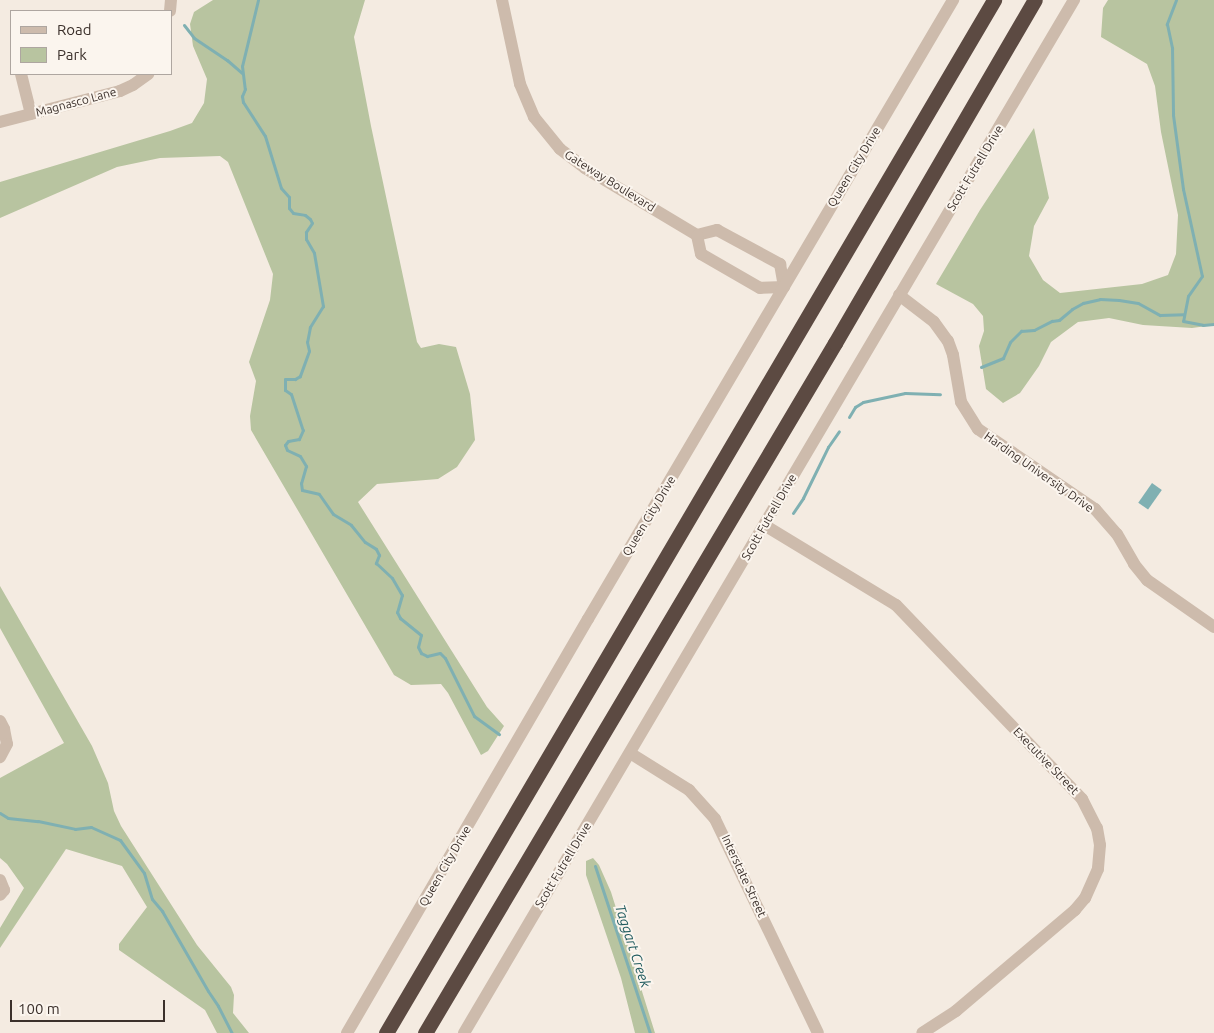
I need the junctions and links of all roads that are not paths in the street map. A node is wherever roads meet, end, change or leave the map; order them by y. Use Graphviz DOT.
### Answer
graph roads {
  1 [pos="502,0"];
  2 [pos="953,0"];
  3 [pos="994,0"];
  4 [pos="1035,0"];
  5 [pos="1074,0"];
  6 [pos="21,75"];
  7 [pos="147,75"];
  8 [pos="31,114"];
  9 [pos="0,122"];
  10 [pos="697,235"];
  11 [pos="784,287"];
  12 [pos="899,295"];
  13 [pos="764,525"];
  14 [pos="1214,627"];
  15 [pos="0,721"];
  16 [pos="630,753"];
  17 [pos="0,757"];
  18 [pos="0,880"];
  19 [pos="0,896"];
  20 [pos="347,1033"];
  21 [pos="386,1033"];
  22 [pos="425,1033"];
  23 [pos="464,1033"];
  24 [pos="818,1033"];
  25 [pos="922,1033"];
  1 -- 10 [label="street, Gateway Boulevard"];
  2 -- 11 [label="street, Queen City Drive"];
  3 -- 21 [label="highway"];
  4 -- 22 [label="highway"];
  5 -- 12 [label="street, Scott Futrell Drive"];
  6 -- 8 [label="street"];
  7 -- 8 [label="street, Magnasco Lane"];
  8 -- 9 [label="street, Magnasco Lane"];
  10 -- 11 [label="street"];
  10 -- 11 [label="street"];
  11 -- 20 [label="street, Queen City Drive"];
  12 -- 13 [label="street, Scott Futrell Drive"];
  12 -- 14 [label="street, Harding University Drive"];
  13 -- 16 [label="street, Scott Futrell Drive"];
  13 -- 25 [label="street, Executive Street"];
  15 -- 17 [label="street"];
  16 -- 23 [label="street, Scott Futrell Drive"];
  16 -- 24 [label="street, Interstate Street"];
  18 -- 19 [label="street"];
}
